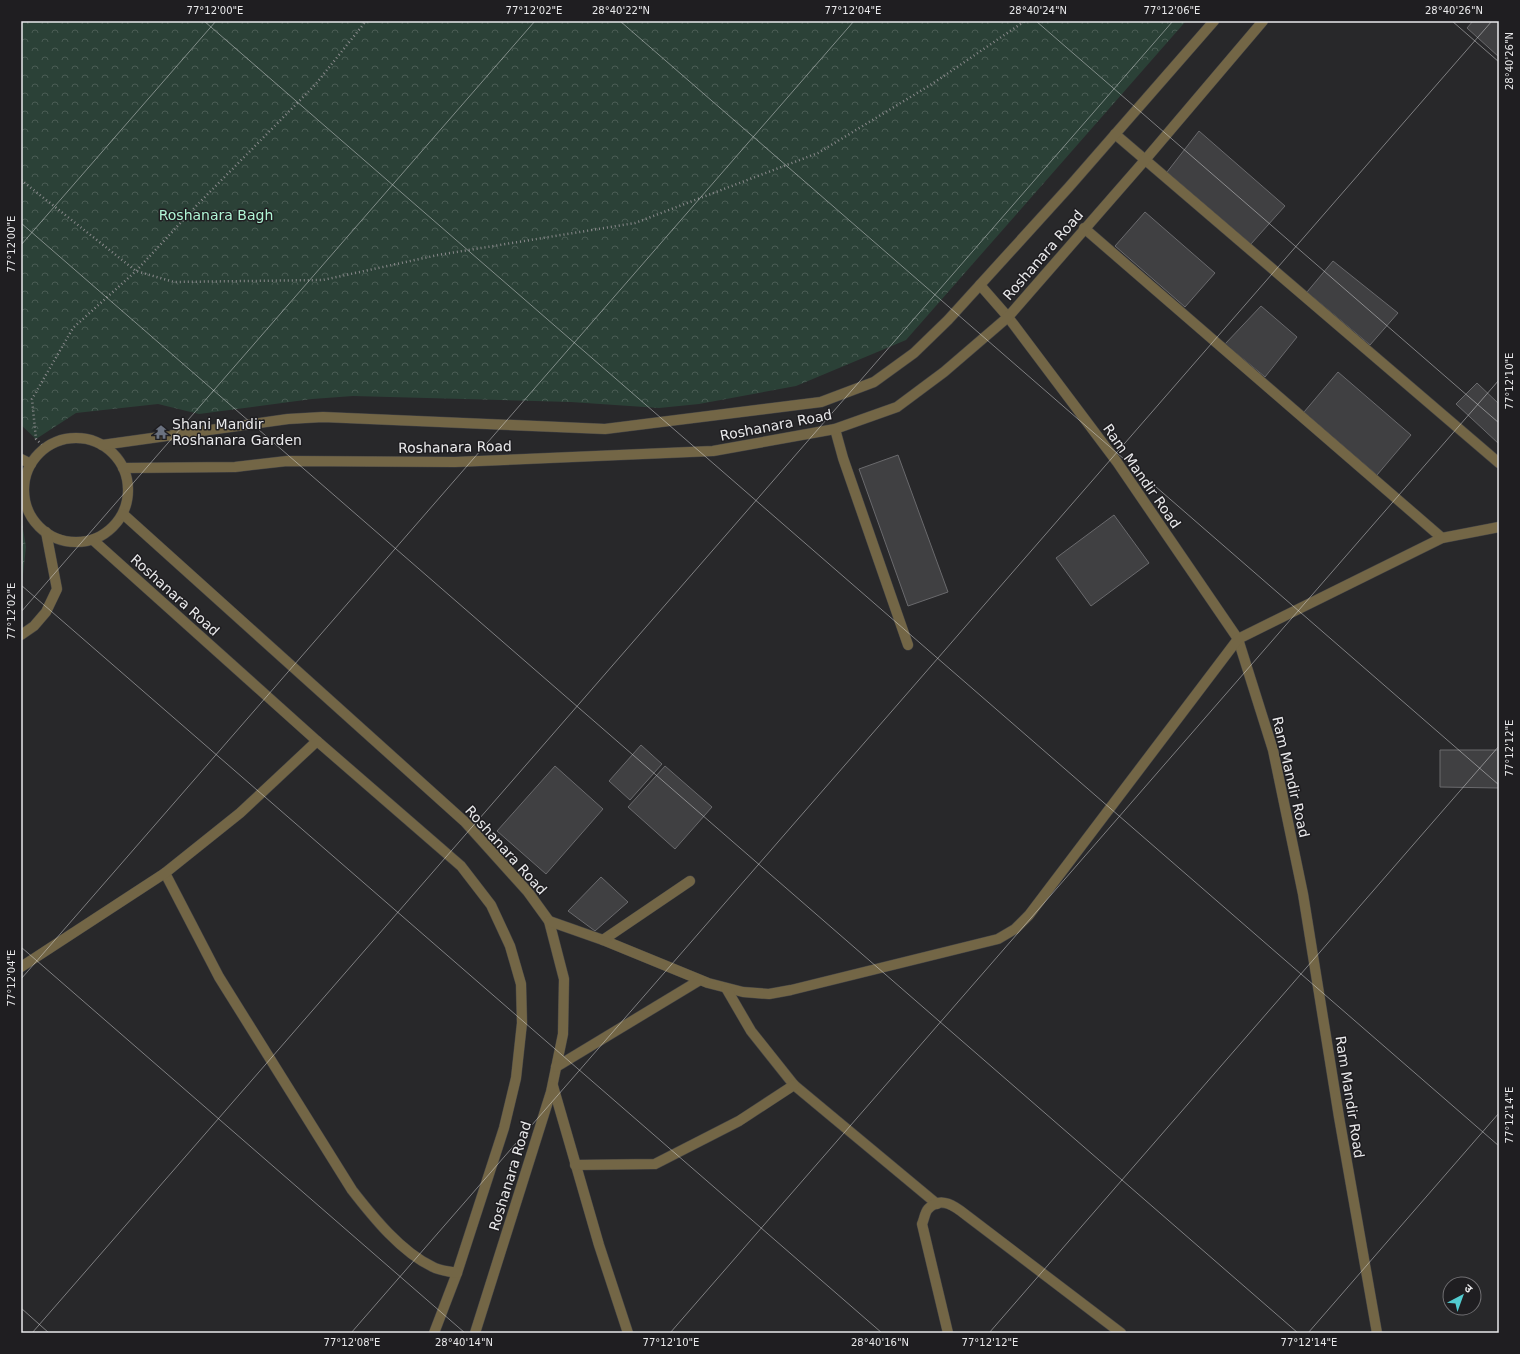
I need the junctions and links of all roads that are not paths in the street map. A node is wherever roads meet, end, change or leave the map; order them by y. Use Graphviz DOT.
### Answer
graph roads {
  1 [pos="1214,21"];
  2 [pos="1263,21"];
  3 [pos="1115,134"];
  4 [pos="1145,160"];
  5 [pos="1084,228"];
  6 [pos="980,285"];
  7 [pos="1008,317"];
  8 [pos="835,429"];
  9 [pos="102,445"];
  10 [pos="21,459"];
  11 [pos="1499,463"];
  12 [pos="31,464"];
  13 [pos="123,468"];
  14 [pos="123,514"];
  15 [pos="1499,527"];
  16 [pos="46,532"];
  17 [pos="1442,538"];
  18 [pos="93,540"];
  19 [pos="21,635"];
  20 [pos="1238,639"];
  21 [pos="908,645"];
  22 [pos="317,741"];
  23 [pos="165,872"];
  24 [pos="690,881"];
  25 [pos="549,921"];
  26 [pos="603,940"];
  27 [pos="21,966"];
  28 [pos="700,980"];
  29 [pos="726,988"];
  30 [pos="556,1067"];
  31 [pos="552,1084"];
  32 [pos="794,1085"];
  33 [pos="576,1165"];
  34 [pos="937,1204"];
  35 [pos="457,1273"];
  36 [pos="434,1333"];
  37 [pos="475,1333"];
  38 [pos="628,1333"];
  39 [pos="948,1333"];
  40 [pos="1121,1333"];
  41 [pos="1377,1333"];
  1 -- 3 [label="street, Roshanara Road"];
  2 -- 4 [label="street, Roshanara Road"];
  3 -- 4 [label="street"];
  3 -- 6 [label="street, Roshanara Road"];
  4 -- 5 [label="street, Roshanara Road"];
  4 -- 11 [label="street"];
  5 -- 7 [label="street, Roshanara Road"];
  5 -- 17 [label="street"];
  6 -- 7 [label="street, Ram Mandir Road"];
  6 -- 9 [label="street, Roshanara Road"];
  7 -- 8 [label="street, Roshanara Road"];
  7 -- 20 [label="street, Ram Mandir Road"];
  8 -- 13 [label="street, Roshanara Road"];
  8 -- 21 [label="street"];
  9 -- 12 [label="street"];
  9 -- 13 [label="street"];
  10 -- 12 [label="street"];
  12 -- 16 [label="street"];
  13 -- 14 [label="street"];
  14 -- 18 [label="street"];
  14 -- 25 [label="street, Roshanara Road"];
  15 -- 17 [label="street"];
  16 -- 18 [label="street"];
  16 -- 19 [label="street"];
  17 -- 20 [label="street"];
  18 -- 22 [label="street, Roshanara Road"];
  20 -- 29 [label="street"];
  20 -- 41 [label="street, Ram Mandir Road"];
  22 -- 23 [label="street"];
  22 -- 35 [label="street, Roshanara Road"];
  23 -- 27 [label="street"];
  23 -- 35 [label="street"];
  24 -- 26 [label="street"];
  25 -- 26 [label="street"];
  25 -- 30 [label="street, Roshanara Road"];
  26 -- 28 [label="street"];
  28 -- 29 [label="street"];
  28 -- 30 [label="street"];
  29 -- 32 [label="street"];
  30 -- 31 [label="street, Roshanara Road"];
  31 -- 33 [label="street"];
  31 -- 37 [label="street, Roshanara Road"];
  32 -- 33 [label="street"];
  32 -- 34 [label="street"];
  33 -- 38 [label="street"];
  34 -- 39 [label="street"];
  34 -- 40 [label="street"];
  35 -- 36 [label="street, Roshanara Road"];
}
